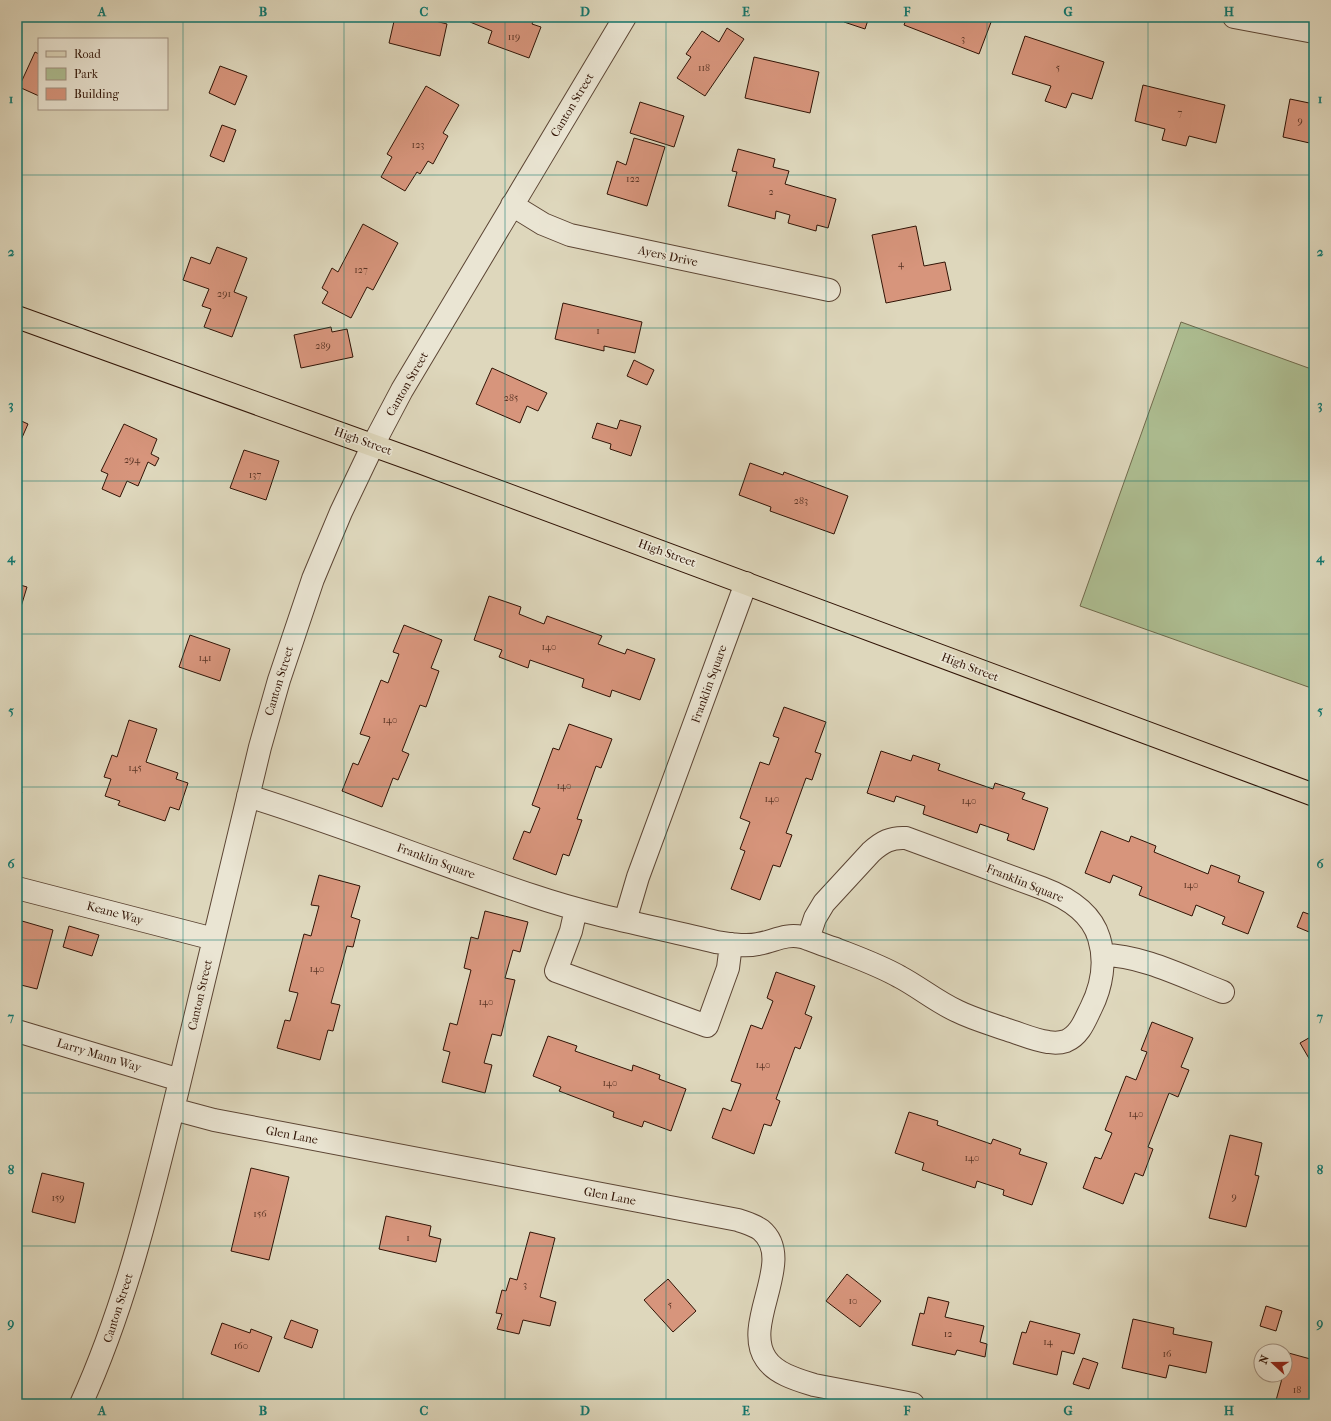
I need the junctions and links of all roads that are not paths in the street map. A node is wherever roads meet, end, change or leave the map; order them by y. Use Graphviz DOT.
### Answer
graph roads {
  1 [pos="625,17"];
  2 [pos="1234,17"];
  3 [pos="1314,32"];
  4 [pos="512,205"];
  5 [pos="829,290"];
  6 [pos="17,317"];
  7 [pos="373,445"];
  8 [pos="746,583"];
  9 [pos="248,796"];
  10 [pos="1314,796"];
  11 [pos="17,888"];
  12 [pos="576,909"];
  13 [pos="625,921"];
  14 [pos="214,939"];
  15 [pos="808,939"];
  16 [pos="731,944"];
  17 [pos="1103,955"];
  18 [pos="1223,992"];
  19 [pos="17,1031"];
  20 [pos="180,1080"];
  21 [pos="173,1109"];
  22 [pos="81,1404"];
  23 [pos="913,1404"];
  1 -- 4 [label="street, Canton Street"];
  2 -- 3 [label="street"];
  4 -- 5 [label="street, Ayers Drive"];
  4 -- 7 [label="street, Canton Street"];
  6 -- 7 [label="main road, High Street"];
  7 -- 8 [label="main road, High Street"];
  7 -- 9 [label="street, Canton Street"];
  8 -- 10 [label="main road, High Street"];
  8 -- 13 [label="street, Franklin Square"];
  9 -- 12 [label="street, Franklin Square"];
  9 -- 14 [label="street, Canton Street"];
  11 -- 14 [label="street, Keane Way"];
  12 -- 13 [label="street, Franklin Square"];
  12 -- 16 [label="street"];
  13 -- 16 [label="street, Franklin Square"];
  14 -- 20 [label="street, Canton Street"];
  15 -- 16 [label="street, Franklin Square"];
  15 -- 17 [label="street, Franklin Square"];
  15 -- 17 [label="street, Franklin Square"];
  17 -- 18 [label="street"];
  19 -- 20 [label="street, Larry Mann Way"];
  20 -- 21 [label="street, Canton Street"];
  21 -- 22 [label="street, Canton Street"];
  21 -- 23 [label="street, Glen Lane"];
}
